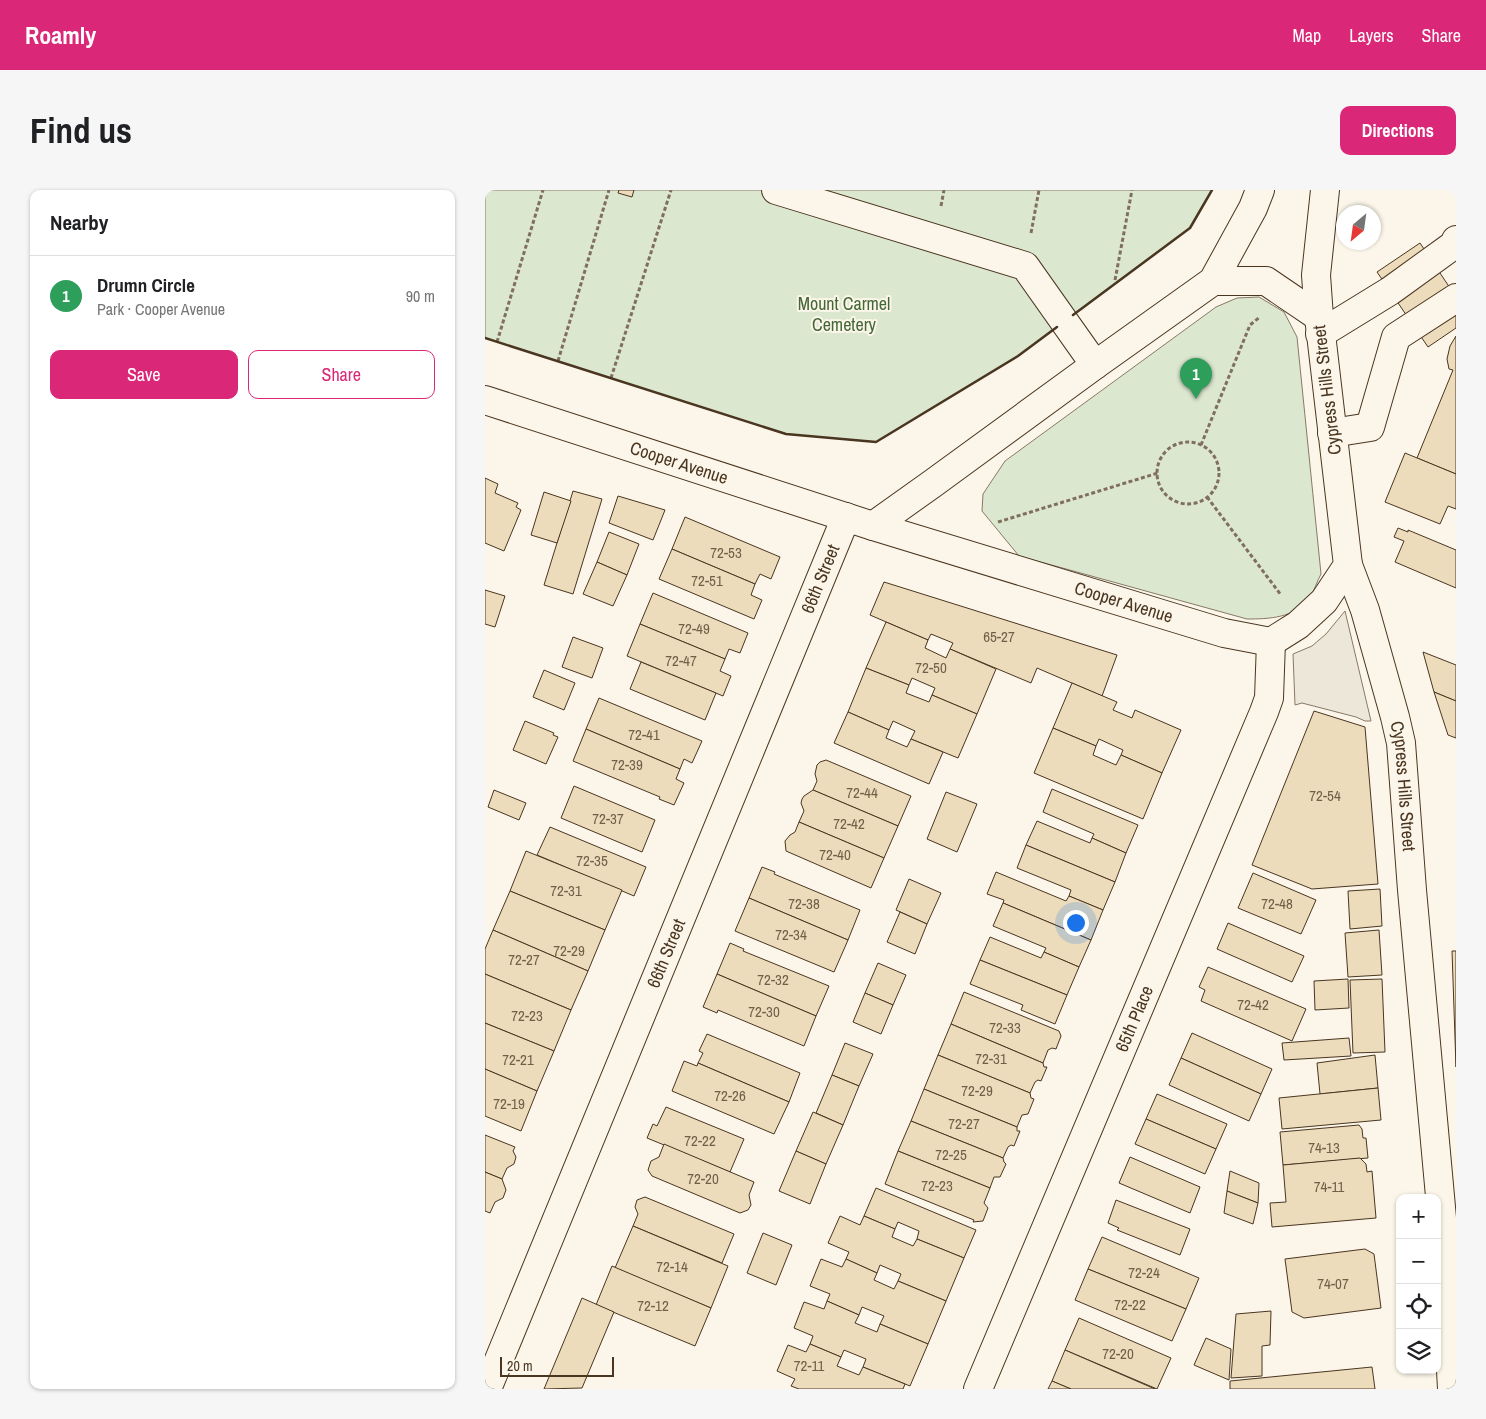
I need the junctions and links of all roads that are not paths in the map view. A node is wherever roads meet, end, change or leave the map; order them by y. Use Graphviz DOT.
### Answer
graph roads {
  1 [pos="776,190"];
  2 [pos="1260,190"];
  3 [pos="1325,190"];
  4 [pos="835,199"];
  5 [pos="1456,243"];
  6 [pos="1213,281"];
  7 [pos="1456,298"];
  8 [pos="1373,302"];
  9 [pos="1319,325"];
  10 [pos="1396,337"];
  11 [pos="1095,365"];
  12 [pos="485,400"];
  13 [pos="1332,433"];
  14 [pos="846,517"];
  15 [pos="873,526"];
  16 [pos="1348,565"];
  17 [pos="1271,642"];
  18 [pos="1450,1229"];
  19 [pos="487,1389"];
  20 [pos="978,1389"];
  21 [pos="1452,1389"];
  1 -- 4 [label="street"];
  2 -- 6 [label="street"];
  3 -- 9 [label="street, Cypress Hills Street"];
  4 -- 11 [label="street"];
  5 -- 8 [label="street"];
  6 -- 9 [label="street"];
  6 -- 11 [label="street"];
  7 -- 10 [label="street"];
  8 -- 9 [label="street"];
  8 -- 10 [label="street"];
  9 -- 13 [label="street, Cypress Hills Street"];
  10 -- 13 [label="street"];
  11 -- 15 [label="street"];
  12 -- 14 [label="street, Cooper Avenue"];
  13 -- 16 [label="street, Cypress Hills Street"];
  14 -- 15 [label="street, Cooper Avenue"];
  14 -- 19 [label="street, 66th Street"];
  15 -- 17 [label="street, Cooper Avenue"];
  16 -- 17 [label="street"];
  16 -- 18 [label="street, Cypress Hills Street"];
  17 -- 20 [label="street, 65th Place"];
  18 -- 21 [label="street, Cypress Hills Street"];
}
